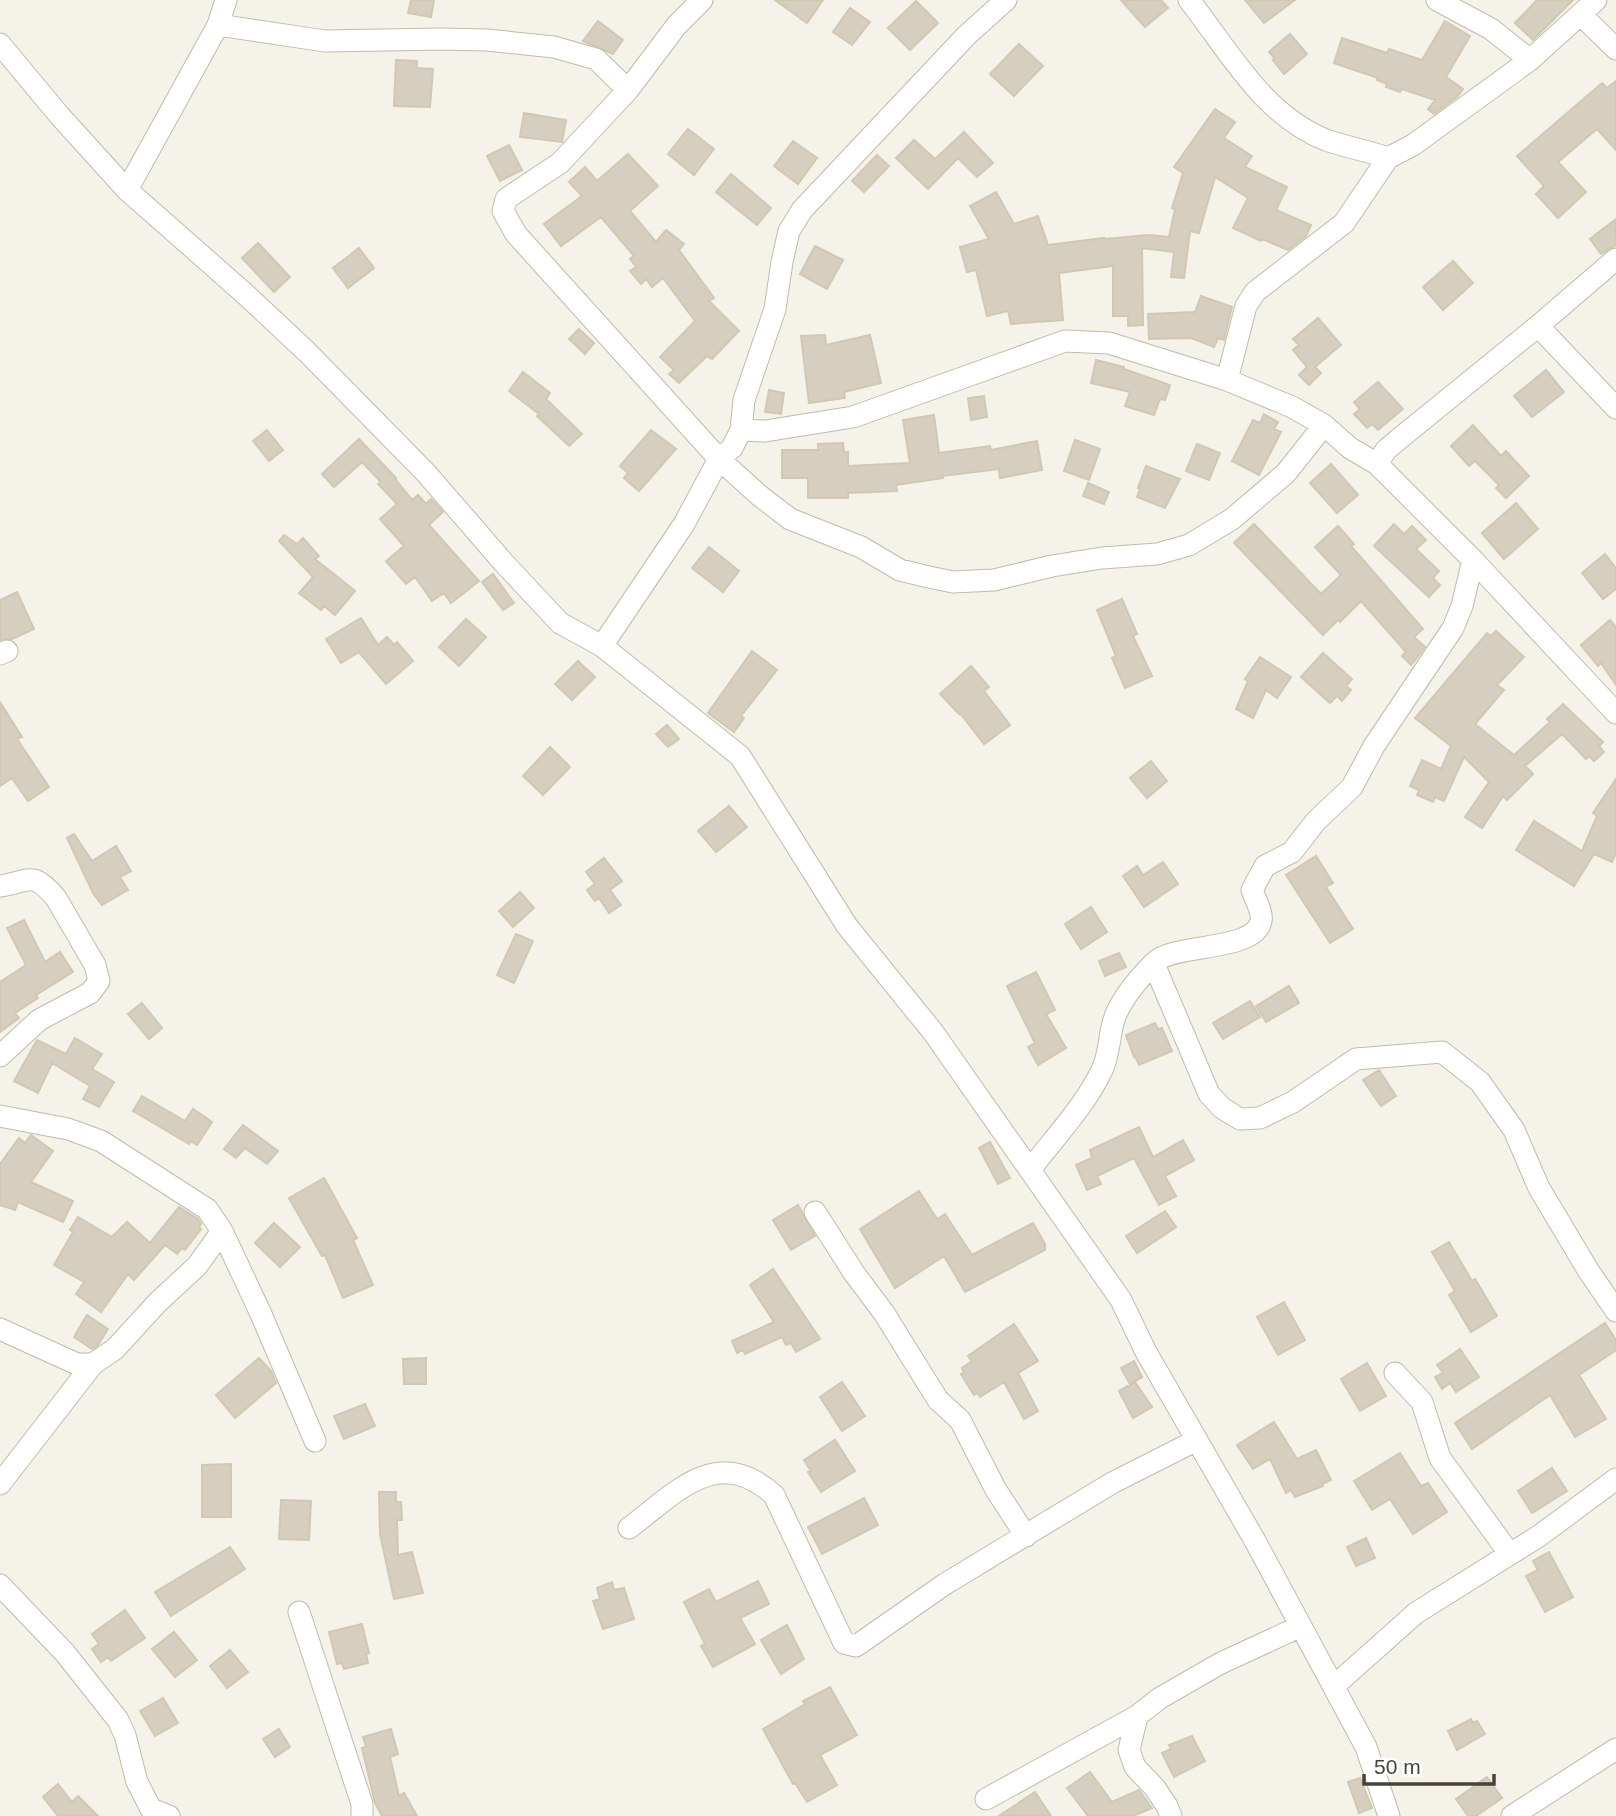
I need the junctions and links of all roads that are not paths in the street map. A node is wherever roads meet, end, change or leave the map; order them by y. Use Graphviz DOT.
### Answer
graph roads {
  1 [pos="226,0"];
  2 [pos="702,0"];
  3 [pos="1006,0"];
  4 [pos="1189,0"];
  5 [pos="1437,0"];
  6 [pos="1589,8"];
  7 [pos="218,25"];
  8 [pos="0,44"];
  9 [pos="1616,49"];
  10 [pos="1530,60"];
  11 [pos="628,90"];
  12 [pos="1388,158"];
  13 [pos="127,190"];
  14 [pos="1616,259"];
  15 [pos="1538,326"];
  16 [pos="1227,380"];
  17 [pos="1616,408"];
  18 [pos="1324,425"];
  19 [pos="741,430"];
  20 [pos="719,459"];
  21 [pos="1377,464"];
  22 [pos="1473,560"];
  23 [pos="603,646"];
  24 [pos="1616,713"];
  25 [pos="0,887"];
  26 [pos="1154,964"];
  27 [pos="0,1056"];
  28 [pos="0,1116"];
  29 [pos="1030,1170"];
  30 [pos="816,1212"];
  31 [pos="222,1231"];
  32 [pos="1616,1311"];
  33 [pos="0,1329"];
  34 [pos="93,1364"];
  35 [pos="1395,1373"];
  36 [pos="1197,1440"];
  37 [pos="315,1441"];
  38 [pos="1616,1479"];
  39 [pos="0,1483"];
  40 [pos="629,1528"];
  41 [pos="1026,1536"];
  42 [pos="1509,1553"];
  43 [pos="0,1585"];
  44 [pos="299,1612"];
  45 [pos="1299,1627"];
  46 [pos="1334,1686"];
  47 [pos="1137,1716"];
  48 [pos="1616,1749"];
  49 [pos="986,1799"];
  50 [pos="155,1814"];
  51 [pos="362,1816"];
  52 [pos="1171,1816"];
  53 [pos="1389,1816"];
  54 [pos="1512,1816"];
  1 -- 7 [label="street"];
  2 -- 11 [label="street"];
  3 -- 19 [label="street"];
  4 -- 12 [label="street"];
  5 -- 10 [label="street"];
  6 -- 9 [label="street"];
  6 -- 10 [label="street"];
  7 -- 11 [label="street"];
  7 -- 13 [label="street"];
  8 -- 13 [label="street"];
  10 -- 12 [label="street"];
  11 -- 20 [label="street"];
  12 -- 16 [label="street"];
  13 -- 23 [label="street"];
  14 -- 15 [label="street"];
  15 -- 17 [label="street"];
  15 -- 21 [label="street"];
  16 -- 18 [label="street"];
  16 -- 19 [label="street"];
  18 -- 20 [label="street"];
  18 -- 21 [label="street"];
  19 -- 20 [label="street"];
  20 -- 23 [label="street"];
  21 -- 22 [label="street"];
  22 -- 24 [label="street"];
  22 -- 26 [label="street"];
  23 -- 29 [label="street"];
  25 -- 27 [label="street"];
  26 -- 29 [label="street"];
  26 -- 32 [label="street"];
  28 -- 31 [label="street"];
  29 -- 36 [label="street"];
  30 -- 41 [label="street"];
  31 -- 34 [label="street"];
  31 -- 37 [label="street"];
  33 -- 34 [label="street"];
  34 -- 39 [label="street"];
  35 -- 42 [label="street"];
  36 -- 41 [label="street"];
  36 -- 45 [label="street"];
  38 -- 42 [label="street"];
  40 -- 41 [label="street"];
  42 -- 46 [label="street"];
  43 -- 50 [label="street"];
  44 -- 51 [label="street"];
  45 -- 46 [label="street"];
  45 -- 47 [label="street"];
  46 -- 53 [label="street"];
  47 -- 49 [label="street"];
  47 -- 52 [label="street"];
  48 -- 54 [label="street"];
}
